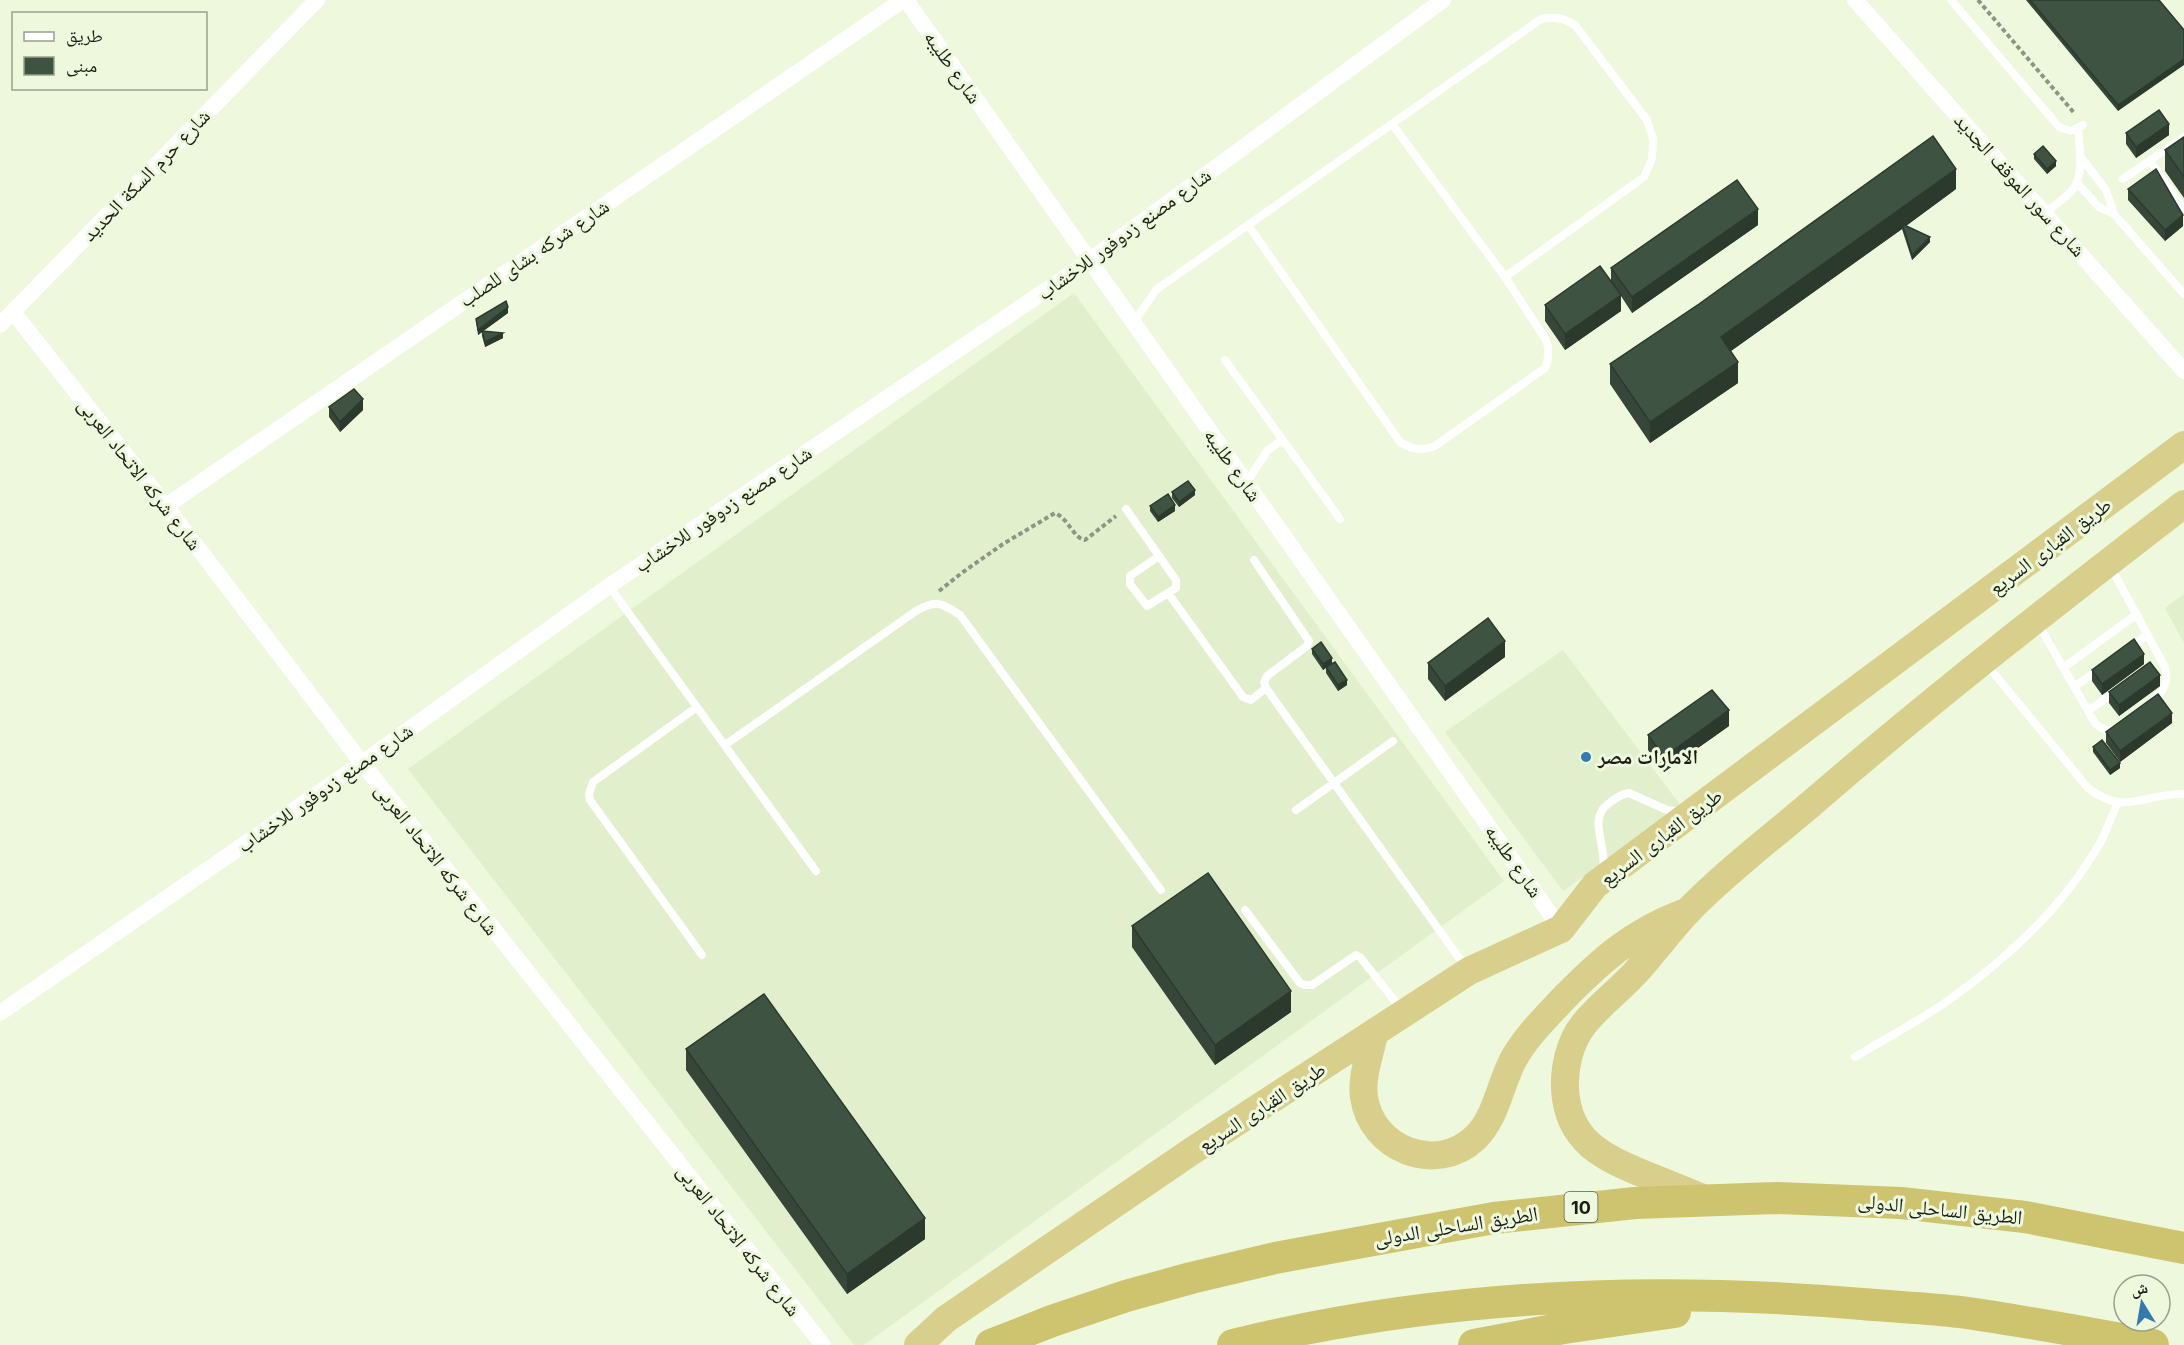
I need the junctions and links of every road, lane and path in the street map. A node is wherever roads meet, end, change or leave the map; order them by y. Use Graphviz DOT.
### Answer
graph roads {
  1 [pos="317,0"];
  2 [pos="904,0"];
  3 [pos="1443,0"];
  4 [pos="1855,0"];
  5 [pos="1951,0"];
  6 [pos="1978,0"];
  7 [pos="1392,124"];
  8 [pos="2081,127"];
  9 [pos="2184,137"];
  10 [pos="2080,155"];
  11 [pos="2150,161"];
  12 [pos="2123,179"];
  13 [pos="2077,183"];
  14 [pos="2184,210"];
  15 [pos="2045,213"];
  16 [pos="2114,214"];
  17 [pos="1248,225"];
  18 [pos="1089,261"];
  19 [pos="1505,278"];
  20 [pos="2184,294"];
  21 [pos="12,312"];
  22 [pos="1132,323"];
  23 [pos="0,325"];
  24 [pos="1225,360"];
  25 [pos="2184,371"];
  26 [pos="1282,440"];
  27 [pos="2184,445"];
  28 [pos="1246,483"];
  29 [pos="2184,504"];
  30 [pos="166,506"];
  31 [pos="1126,509"];
  32 [pos="1340,519"];
  33 [pos="1159,556"];
  34 [pos="1254,560"];
  35 [pos="2108,562"];
  36 [pos="609,586"];
  37 [pos="1168,593"];
  38 [pos="930,603"];
  39 [pos="2137,614"];
  40 [pos="2035,620"];
  41 [pos="2147,635"];
  42 [pos="2120,654"];
  43 [pos="2161,659"];
  44 [pos="1983,660"];
  45 [pos="2111,661"];
  46 [pos="2152,665"];
  47 [pos="2063,668"];
  48 [pos="2124,685"];
  49 [pos="2074,687"];
  50 [pos="1266,688"];
  51 [pos="697,707"];
  52 [pos="2143,709"];
  53 [pos="2088,711"];
  54 [pos="2127,722"];
  55 [pos="1393,741"];
  56 [pos="725,745"];
  57 [pos="362,763"];
  58 [pos="1334,783"];
  59 [pos="2184,794"];
  60 [pos="2118,803"];
  61 [pos="1699,809"];
  62 [pos="1296,810"];
  63 [pos="816,871"];
  64 [pos="1595,885"];
  65 [pos="1161,890"];
  66 [pos="1245,910"];
  67 [pos="1688,911"];
  68 [pos="1561,929"];
  69 [pos="702,955"];
  70 [pos="1469,971"];
  71 [pos="1404,1012"];
  72 [pos="0,1013"];
  73 [pos="1374,1034"];
  74 [pos="1855,1057"];
  75 [pos="1705,1199"];
  76 [pos="2184,1248"];
  77 [pos="1795,1298"];
  78 [pos="823,1345"];
  79 [pos="918,1345"];
  80 [pos="991,1345"];
  81 [pos="1233,1345"];
  82 [pos="1474,1345"];
  83 [pos="2153,1345"];
  1 -- 21 [label="street, شارع حرم السكة الحديد"];
  2 -- 18 [label="street, شارع طليبه"];
  2 -- 30 [label="street, شارع شركه بشاى للصلب"];
  3 -- 18 [label="street, شارع مصنع زدوفور للاخشاب"];
  4 -- 15 [label="street, شارع سور الموقف الجديد"];
  5 -- 8 [label="lane"];
  6 -- 8 [label="path"];
  7 -- 17 [label="lane"];
  7 -- 19 [label="lane"];
  7 -- 19 [label="lane"];
  8 -- 10 [label="lane"];
  9 -- 11 [label="lane"];
  10 -- 13 [label="lane"];
  10 -- 16 [label="lane"];
  11 -- 12 [label="lane"];
  11 -- 14 [label="lane"];
  13 -- 15 [label="lane"];
  13 -- 16 [label="lane"];
  15 -- 25 [label="street, شارع سور الموقف الجديد"];
  16 -- 20 [label="lane"];
  17 -- 19 [label="lane"];
  17 -- 22 [label="lane"];
  18 -- 22 [label="street, شارع طليبه"];
  18 -- 36 [label="street, شارع مصنع زدوفور للاخشاب"];
  21 -- 23 [label="street, شارع حرم السكة الحديد"];
  21 -- 30 [label="street, شارع شركه الاتحاد العربى"];
  22 -- 28 [label="street, شارع طليبه"];
  24 -- 26 [label="lane"];
  26 -- 28 [label="lane"];
  26 -- 32 [label="lane"];
  27 -- 61 [label="highway, طريق القبارى السريع"];
  28 -- 68 [label="street, شارع طليبه"];
  29 -- 35 [label="highway"];
  30 -- 57 [label="street, شارع شركه الاتحاد العربى"];
  31 -- 33 [label="lane"];
  31 -- 38 [label="path"];
  33 -- 37 [label="lane"];
  33 -- 37 [label="lane"];
  34 -- 50 [label="lane"];
  35 -- 39 [label="lane"];
  35 -- 40 [label="highway"];
  36 -- 51 [label="lane"];
  36 -- 57 [label="street, شارع مصنع زدوفور للاخشاب"];
  37 -- 50 [label="lane"];
  38 -- 56 [label="lane"];
  38 -- 65 [label="lane"];
  39 -- 41 [label="lane"];
  39 -- 47 [label="lane"];
  40 -- 44 [label="highway"];
  40 -- 47 [label="lane"];
  41 -- 42 [label="lane"];
  41 -- 43 [label="lane"];
  43 -- 46 [label="lane"];
  43 -- 52 [label="lane"];
  44 -- 60 [label="lane"];
  44 -- 67 [label="highway"];
  45 -- 49 [label="lane"];
  47 -- 49 [label="lane"];
  48 -- 53 [label="lane"];
  49 -- 53 [label="lane"];
  50 -- 58 [label="lane"];
  51 -- 56 [label="lane"];
  51 -- 69 [label="lane"];
  53 -- 54 [label="lane"];
  55 -- 58 [label="lane"];
  56 -- 63 [label="lane"];
  57 -- 72 [label="street, شارع مصنع زدوفور للاخشاب"];
  57 -- 78 [label="street, شارع شركه الاتحاد العربى"];
  58 -- 62 [label="lane"];
  58 -- 70 [label="lane"];
  59 -- 60 [label="lane"];
  60 -- 74 [label="lane"];
  61 -- 64 [label="highway, طريق القبارى السريع"];
  61 -- 64 [label="lane"];
  64 -- 68 [label="highway, طريق القبارى السريع"];
  66 -- 71 [label="lane"];
  67 -- 73 [label="highway"];
  67 -- 75 [label="highway"];
  68 -- 70 [label="highway, طريق القبارى السريع"];
  70 -- 71 [label="highway, طريق القبارى السريع"];
  71 -- 73 [label="highway, طريق القبارى السريع"];
  73 -- 79 [label="highway, طريق القبارى السريع"];
  75 -- 76 [label="highway, الطريق الساحلى الدولى / 10"];
  75 -- 80 [label="highway, الطريق الساحلى الدولى / 10"];
  77 -- 81 [label="highway"];
  77 -- 82 [label="highway"];
  77 -- 83 [label="highway"];
}
